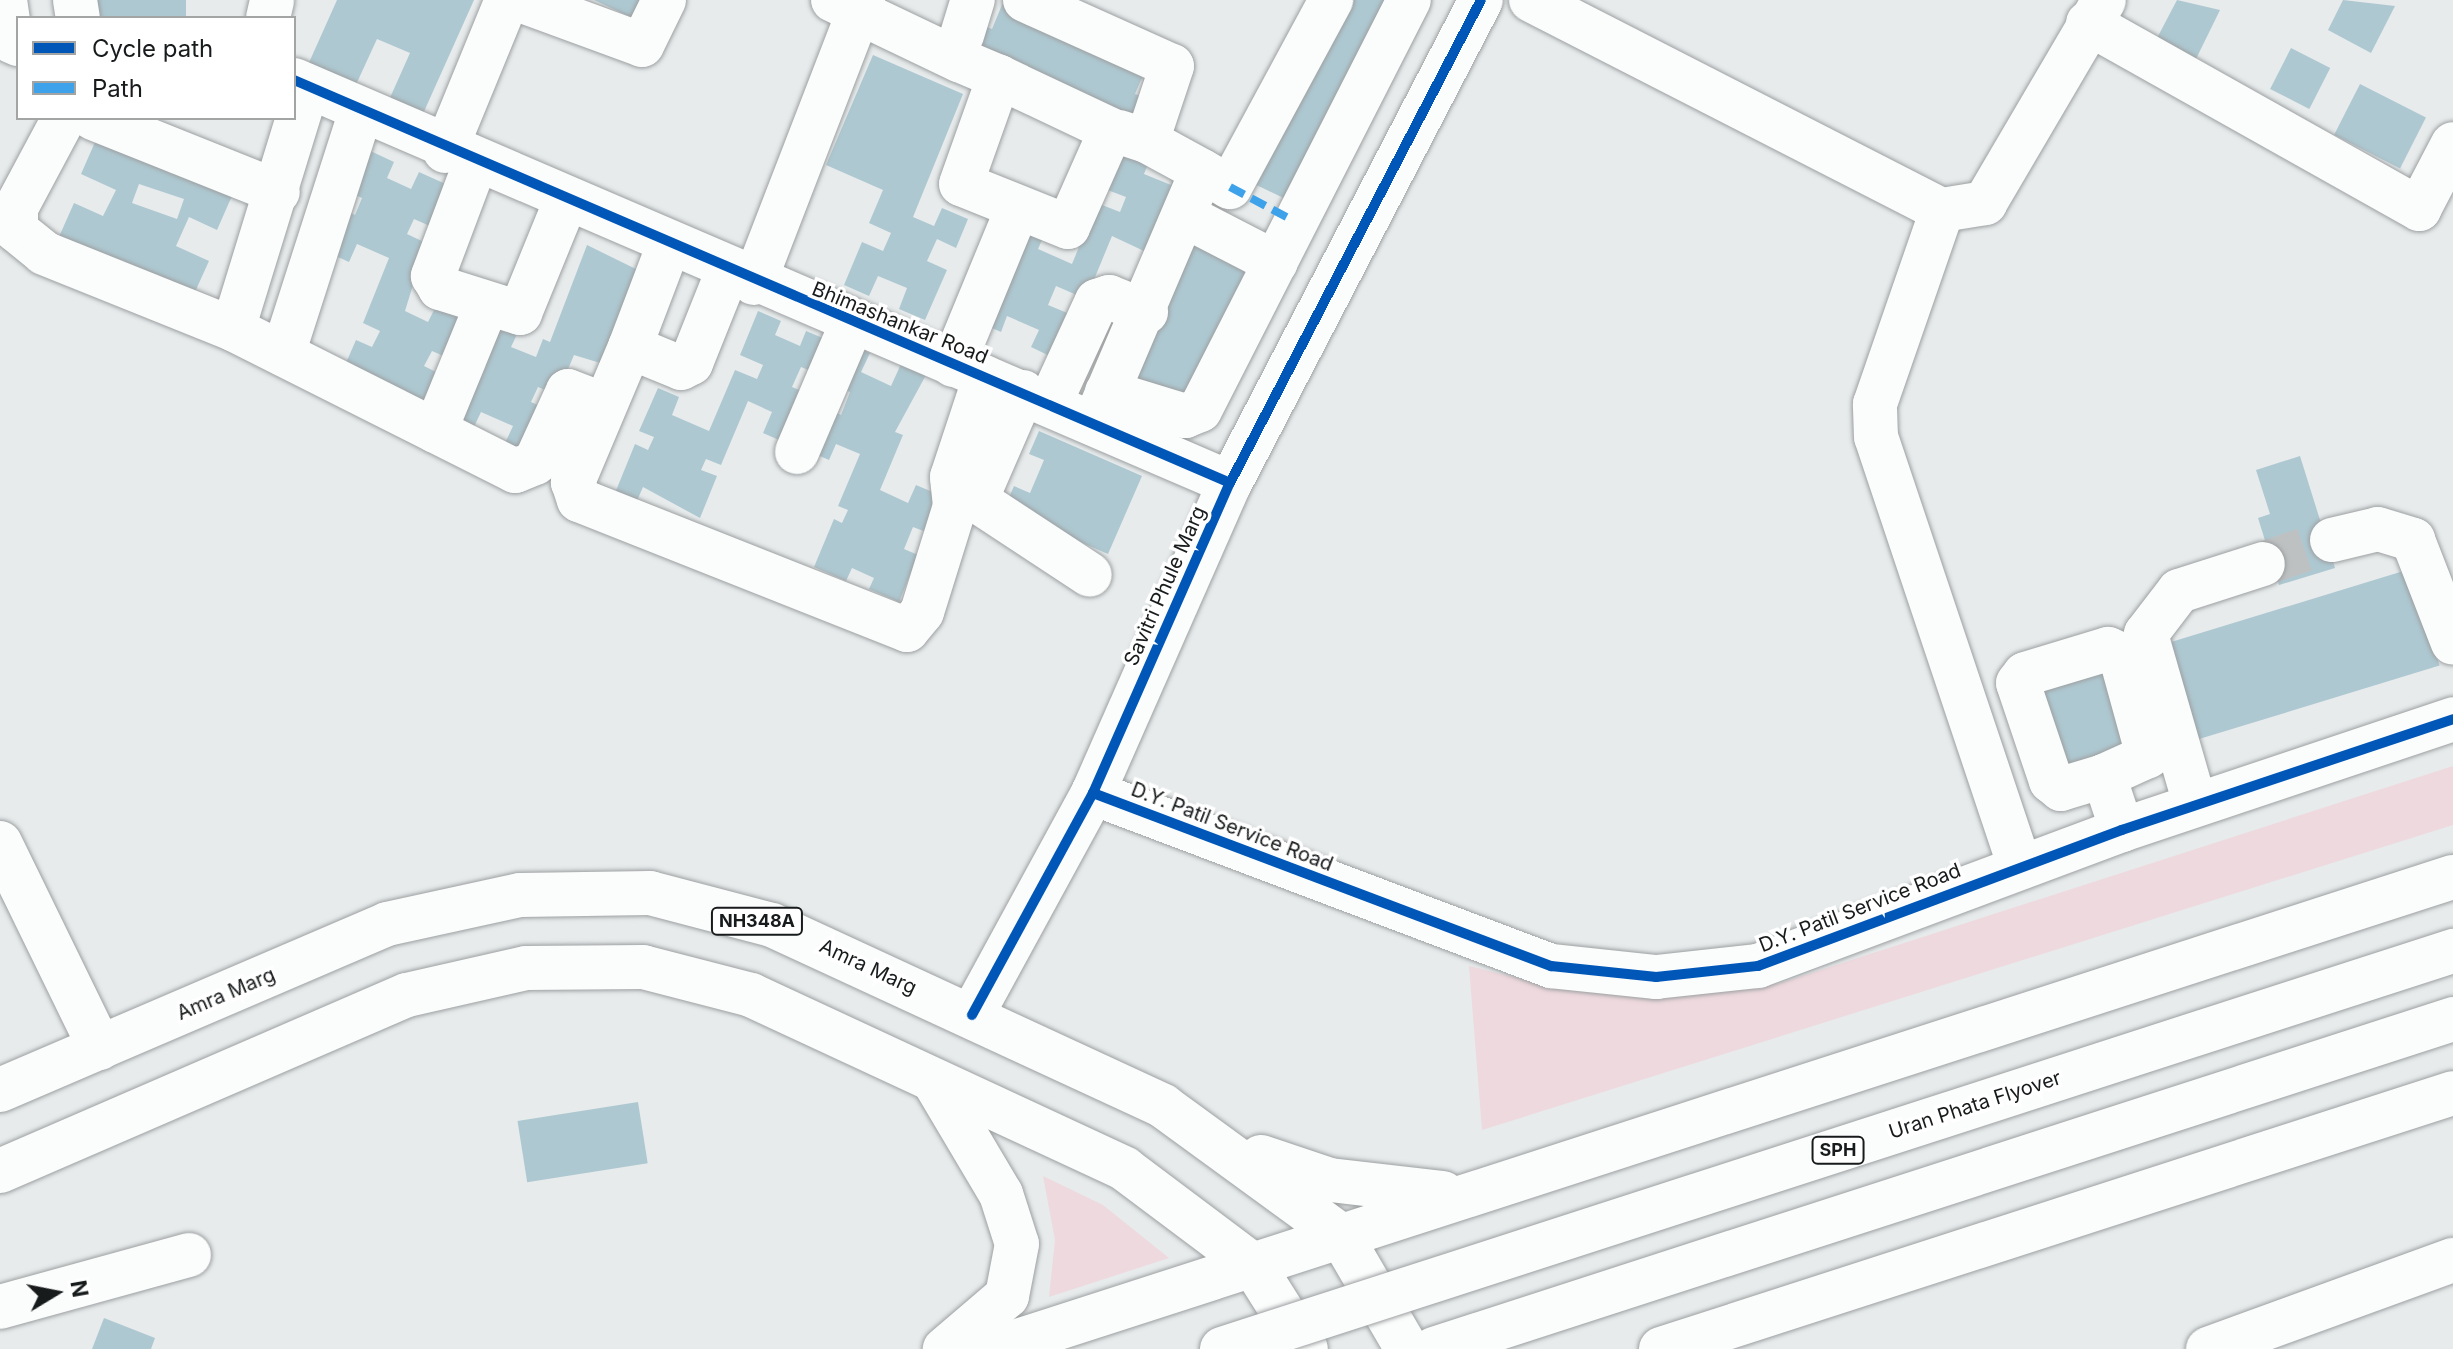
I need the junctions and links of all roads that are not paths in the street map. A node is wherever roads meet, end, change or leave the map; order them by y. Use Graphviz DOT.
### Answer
graph roads {
  1 [pos="5,0"];
  2 [pos="507,0"];
  3 [pos="520,0"];
  4 [pos="664,0"];
  5 [pos="1025,0"];
  6 [pos="1331,0"];
  7 [pos="1409,0"];
  8 [pos="1481,0"];
  9 [pos="1531,0"];
  10 [pos="851,4"];
  11 [pos="2096,11"];
  12 [pos="16,43"];
  13 [pos="999,77"];
  14 [pos="300,86"];
  15 [pos="360,114"];
  16 [pos="63,120"];
  17 [pos="98,120"];
  18 [pos="293,120"];
  19 [pos="1129,135"];
  20 [pos="2453,144"];
  21 [pos="460,157"];
  22 [pos="1202,171"];
  23 [pos="278,192"];
  24 [pos="565,203"];
  25 [pos="1017,210"];
  26 [pos="1942,210"];
  27 [pos="1185,216"];
  28 [pos="668,247"];
  29 [pos="1276,263"];
  30 [pos="741,278"];
  31 [pos="487,304"];
  32 [pos="1146,312"];
  33 [pos="852,323"];
  34 [pos="233,329"];
  35 [pos="630,347"];
  36 [pos="283,354"];
  37 [pos="1003,384"];
  38 [pos="604,405"];
  39 [pos="1101,407"];
  40 [pos="435,431"];
  41 [pos="797,452"];
  42 [pos="1230,483"];
  43 [pos="2332,540"];
  44 [pos="2263,564"];
  45 [pos="1090,575"];
  46 [pos="2453,643"];
  47 [pos="2453,719"];
  48 [pos="2035,734"];
  49 [pos="1979,750"];
  50 [pos="2104,776"];
  51 [pos="1093,793"];
  52 [pos="2195,804"];
  53 [pos="2122,830"];
  54 [pos="0,843"];
  55 [pos="2020,867"];
  56 [pos="2453,877"];
  57 [pos="15,910"];
  58 [pos="2453,951"];
  59 [pos="972,1015"];
  60 [pos="2453,1019"];
  61 [pos="100,1048"];
  62 [pos="935,1083"];
  63 [pos="0,1090"];
  64 [pos="2453,1093"];
  65 [pos="1163,1106"];
  66 [pos="0,1171"];
  67 [pos="1473,1194"];
  68 [pos="1341,1236"];
  69 [pos="189,1255"];
  70 [pos="2453,1260"];
  71 [pos="1253,1265"];
  72 [pos="0,1307"];
  73 [pos="945,1349"];
  74 [pos="993,1349"];
  75 [pos="1222,1349"];
  76 [pos="1306,1349"];
  77 [pos="1407,1349"];
  78 [pos="1434,1349"];
  79 [pos="1661,1349"];
  80 [pos="2208,1349"];
  1 -- 12 [label="main road"];
  2 -- 21 [label="main road"];
  3 -- 4 [label="main road"];
  5 -- 19 [label="main road"];
  6 -- 22 [label="main road"];
  7 -- 29 [label="main road"];
  8 -- 42 [label="main road, Savitri Phule Marg"];
  9 -- 26 [label="main road"];
  10 -- 13 [label="main road"];
  10 -- 30 [label="main road"];
  11 -- 20 [label="main road"];
  11 -- 26 [label="main road"];
  13 -- 19 [label="main road"];
  13 -- 25 [label="main road"];
  14 -- 15 [label="main road, Bhimashankar Road"];
  15 -- 21 [label="main road, Bhimashankar Road"];
  15 -- 36 [label="main road"];
  16 -- 34 [label="main road"];
  17 -- 23 [label="main road"];
  18 -- 23 [label="main road"];
  19 -- 22 [label="main road"];
  19 -- 25 [label="main road"];
  21 -- 24 [label="main road, Bhimashankar Road"];
  21 -- 31 [label="main road"];
  22 -- 27 [label="main road"];
  23 -- 34 [label="main road"];
  24 -- 28 [label="main road, Bhimashankar Road"];
  24 -- 31 [label="main road"];
  25 -- 37 [label="main road"];
  26 -- 49 [label="main road"];
  27 -- 29 [label="main road"];
  27 -- 32 [label="main road"];
  28 -- 30 [label="main road, Bhimashankar Road"];
  28 -- 35 [label="main road"];
  29 -- 39 [label="main road"];
  30 -- 33 [label="main road, Bhimashankar Road"];
  30 -- 35 [label="main road"];
  31 -- 40 [label="main road"];
  32 -- 37 [label="main road"];
  32 -- 39 [label="main road"];
  33 -- 37 [label="main road, Bhimashankar Road"];
  33 -- 41 [label="main road"];
  34 -- 36 [label="main road"];
  35 -- 38 [label="main road"];
  36 -- 40 [label="main road"];
  37 -- 38 [label="main road"];
  37 -- 39 [label="main road, Bhimashankar Road"];
  37 -- 45 [label="main road"];
  38 -- 40 [label="main road"];
  39 -- 42 [label="main road, Bhimashankar Road"];
  42 -- 51 [label="main road, Savitri Phule Marg"];
  43 -- 46 [label="main road"];
  44 -- 52 [label="main road"];
  47 -- 52 [label="main road, D.Y. Patil Service Road"];
  48 -- 49 [label="main road"];
  48 -- 50 [label="main road"];
  48 -- 50 [label="main road"];
  49 -- 55 [label="main road"];
  50 -- 53 [label="main road"];
  51 -- 55 [label="main road, D.Y. Patil Service Road"];
  51 -- 59 [label="main road, Savitri Phule Marg"];
  52 -- 53 [label="main road, D.Y. Patil Service Road"];
  53 -- 55 [label="main road, D.Y. Patil Service Road"];
  54 -- 57 [label="main road"];
  56 -- 67 [label="main road"];
  57 -- 61 [label="main road"];
  58 -- 75 [label="main road, Uran Phata Flyover / SPH, bridge"];
  59 -- 61 [label="main road, Amra Marg / NH348A"];
  59 -- 65 [label="main road, Amra Marg / NH348A"];
  60 -- 78 [label="main road"];
  61 -- 63 [label="main road, Amra Marg / NH348A"];
  62 -- 66 [label="main road"];
  62 -- 71 [label="main road"];
  62 -- 73 [label="main road"];
  64 -- 79 [label="main road"];
  65 -- 67 [label="main road"];
  65 -- 68 [label="main road, Amra Marg / NH348A"];
  67 -- 68 [label="main road"];
  68 -- 71 [label="main road"];
  68 -- 77 [label="main road, Amra Marg / NH348A"];
  69 -- 72 [label="main road"];
  70 -- 80 [label="main road"];
  71 -- 74 [label="main road"];
  71 -- 76 [label="main road"];
}
